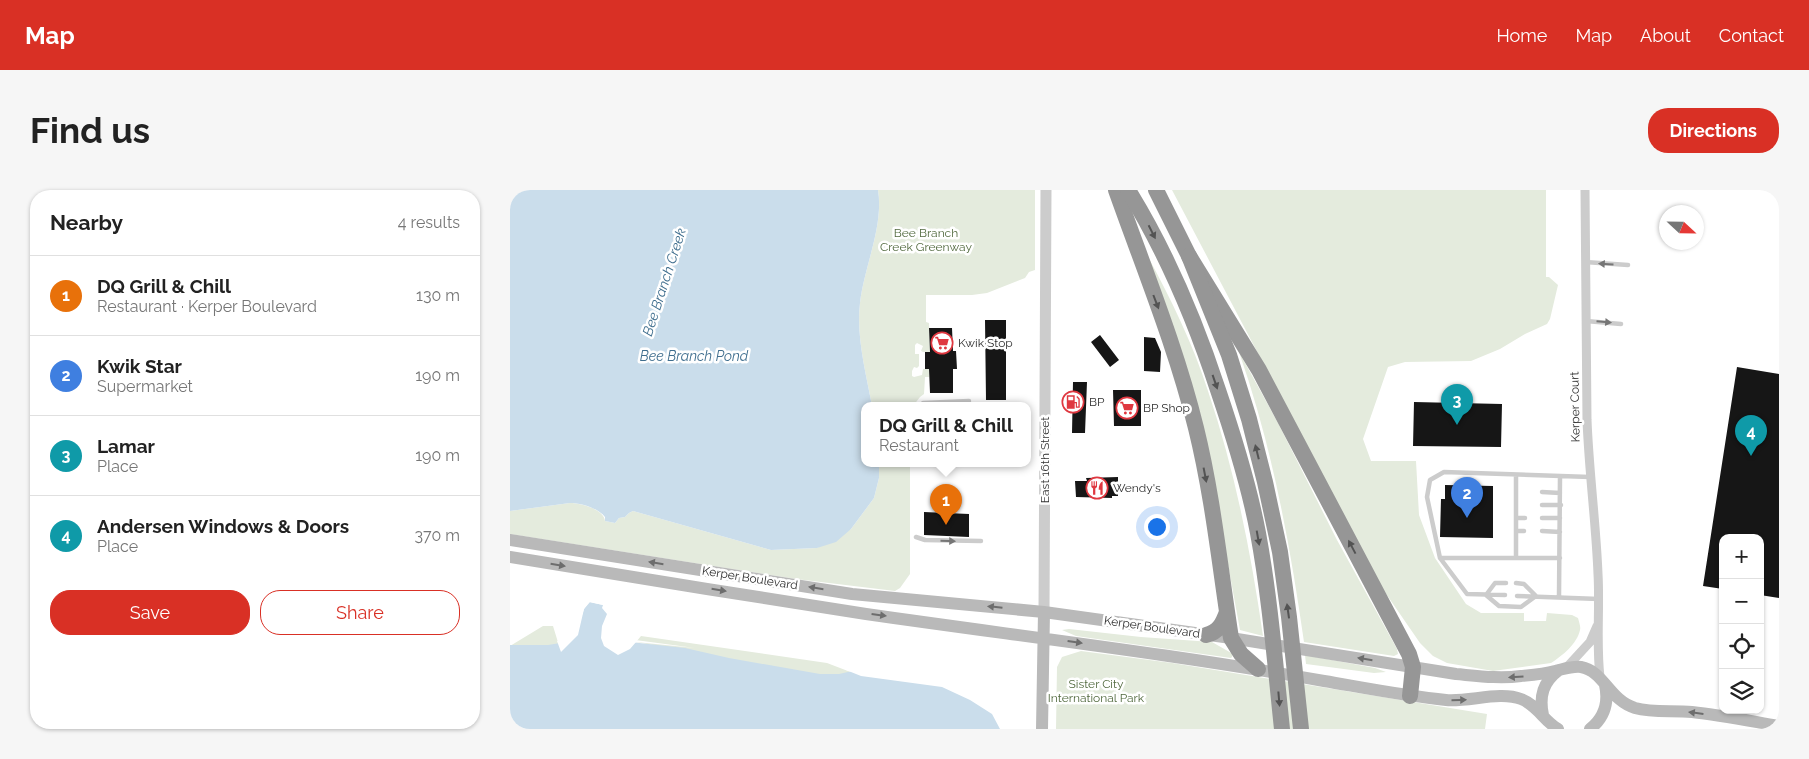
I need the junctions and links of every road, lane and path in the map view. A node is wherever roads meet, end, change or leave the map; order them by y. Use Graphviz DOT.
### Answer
graph roads {
  1 [pos="1046,190"];
  2 [pos="1116,190"];
  3 [pos="1128,190"];
  4 [pos="1156,190"];
  5 [pos="1585,190"];
  6 [pos="1189,256"];
  7 [pos="1585,262"];
  8 [pos="1628,265"];
  9 [pos="1586,321"];
  10 [pos="1621,324"];
  11 [pos="969,401"];
  12 [pos="946,402"];
  13 [pos="1516,475"];
  14 [pos="1560,477"];
  15 [pos="1590,477"];
  16 [pos="1516,492"];
  17 [pos="1524,492"];
  18 [pos="1542,492"];
  19 [pos="1560,493"];
  20 [pos="1516,505"];
  21 [pos="1524,505"];
  22 [pos="1542,505"];
  23 [pos="1561,505"];
  24 [pos="1516,518"];
  25 [pos="1525,518"];
  26 [pos="1542,518"];
  27 [pos="1560,518"];
  28 [pos="1516,531"];
  29 [pos="1524,531"];
  30 [pos="1542,531"];
  31 [pos="1560,532"];
  32 [pos="916,537"];
  33 [pos="510,540"];
  34 [pos="981,541"];
  35 [pos="510,557"];
  36 [pos="1440,558"];
  37 [pos="1516,558"];
  38 [pos="1560,558"];
  39 [pos="1506,583"];
  40 [pos="1516,583"];
  41 [pos="1486,595"];
  42 [pos="1505,596"];
  43 [pos="1517,596"];
  44 [pos="1536,596"];
  45 [pos="1559,597"];
  46 [pos="1598,599"];
  47 [pos="1044,612"];
  48 [pos="1227,612"];
  49 [pos="1598,624"];
  50 [pos="1206,635"];
  51 [pos="1043,638"];
  52 [pos="1231,638"];
  53 [pos="1413,667"];
  54 [pos="1563,668"];
  55 [pos="1258,669"];
  56 [pos="1602,680"];
  57 [pos="1410,696"];
  58 [pos="1543,715"];
  59 [pos="1779,726"];
  60 [pos="1042,729"];
  61 [pos="1282,729"];
  62 [pos="1301,729"];
  63 [pos="1558,729"];
  64 [pos="1590,729"];
  1 -- 47 [label="street, East 16th Street"];
  2 -- 48 [label="highway, one-way"];
  3 -- 61 [label="highway, one-way, bridge"];
  4 -- 6 [label="highway"];
  5 -- 7 [label="street, Kerper Court"];
  53 -- 6 [label="highway, one-way, bridge"];
  62 -- 6 [label="highway, one-way, bridge"];
  8 -- 7 [label="lane, one-way"];
  7 -- 9 [label="street, Kerper Court"];
  9 -- 10 [label="lane, one-way"];
  9 -- 15 [label="street, Kerper Court"];
  11 -- 12 [label="lane"];
  13 -- 14 [label="lane"];
  13 -- 16 [label="lane"];
  13 -- 36 [label="lane"];
  14 -- 15 [label="lane"];
  14 -- 19 [label="lane"];
  15 -- 46 [label="street, Kerper Court"];
  16 -- 17 [label="lane"];
  16 -- 20 [label="lane"];
  18 -- 19 [label="lane"];
  19 -- 23 [label="lane"];
  20 -- 21 [label="lane"];
  20 -- 24 [label="lane"];
  22 -- 23 [label="lane"];
  23 -- 27 [label="lane"];
  24 -- 25 [label="lane"];
  24 -- 28 [label="lane"];
  26 -- 27 [label="lane"];
  27 -- 31 [label="lane"];
  28 -- 29 [label="lane"];
  28 -- 37 [label="lane"];
  30 -- 31 [label="lane"];
  31 -- 38 [label="lane"];
  32 -- 34 [label="lane, one-way"];
  47 -- 33 [label="main road, Kerper Boulevard, one-way"];
  35 -- 51 [label="main road, Kerper Boulevard, one-way"];
  36 -- 37 [label="lane"];
  36 -- 41 [label="lane"];
  37 -- 38 [label="lane"];
  38 -- 45 [label="lane"];
  39 -- 41 [label="lane"];
  40 -- 44 [label="lane"];
  41 -- 42 [label="lane"];
  41 -- 44 [label="lane"];
  43 -- 44 [label="lane"];
  44 -- 45 [label="lane"];
  45 -- 46 [label="lane"];
  46 -- 49 [label="street, Kerper Court"];
  47 -- 50 [label="main road, Kerper Boulevard"];
  47 -- 51 [label="main road, East 16th Street"];
  48 -- 50 [label="highway"];
  48 -- 52 [label="highway"];
  49 -- 54 [label="street"];
  49 -- 56 [label="street, Kerper Court"];
  50 -- 52 [label="main road, Kerper Boulevard"];
  51 -- 55 [label="main road, Kerper Boulevard, one-way"];
  51 -- 60 [label="main road, East 16th Street"];
  53 -- 52 [label="main road, Kerper Boulevard, one-way"];
  52 -- 55 [label="highway"];
  54 -- 53 [label="main road, Kerper Boulevard, one-way"];
  53 -- 57 [label="highway"];
  54 -- 56 [label="main road, Kerper Boulevard"];
  54 -- 58 [label="main road"];
  55 -- 57 [label="main road, Kerper Boulevard"];
  59 -- 56 [label="main road, Kerper Boulevard, one-way"];
  56 -- 64 [label="main road"];
  57 -- 58 [label="main road, Kerper Boulevard, one-way"];
  58 -- 63 [label="main road, Kerper Boulevard"];
}
